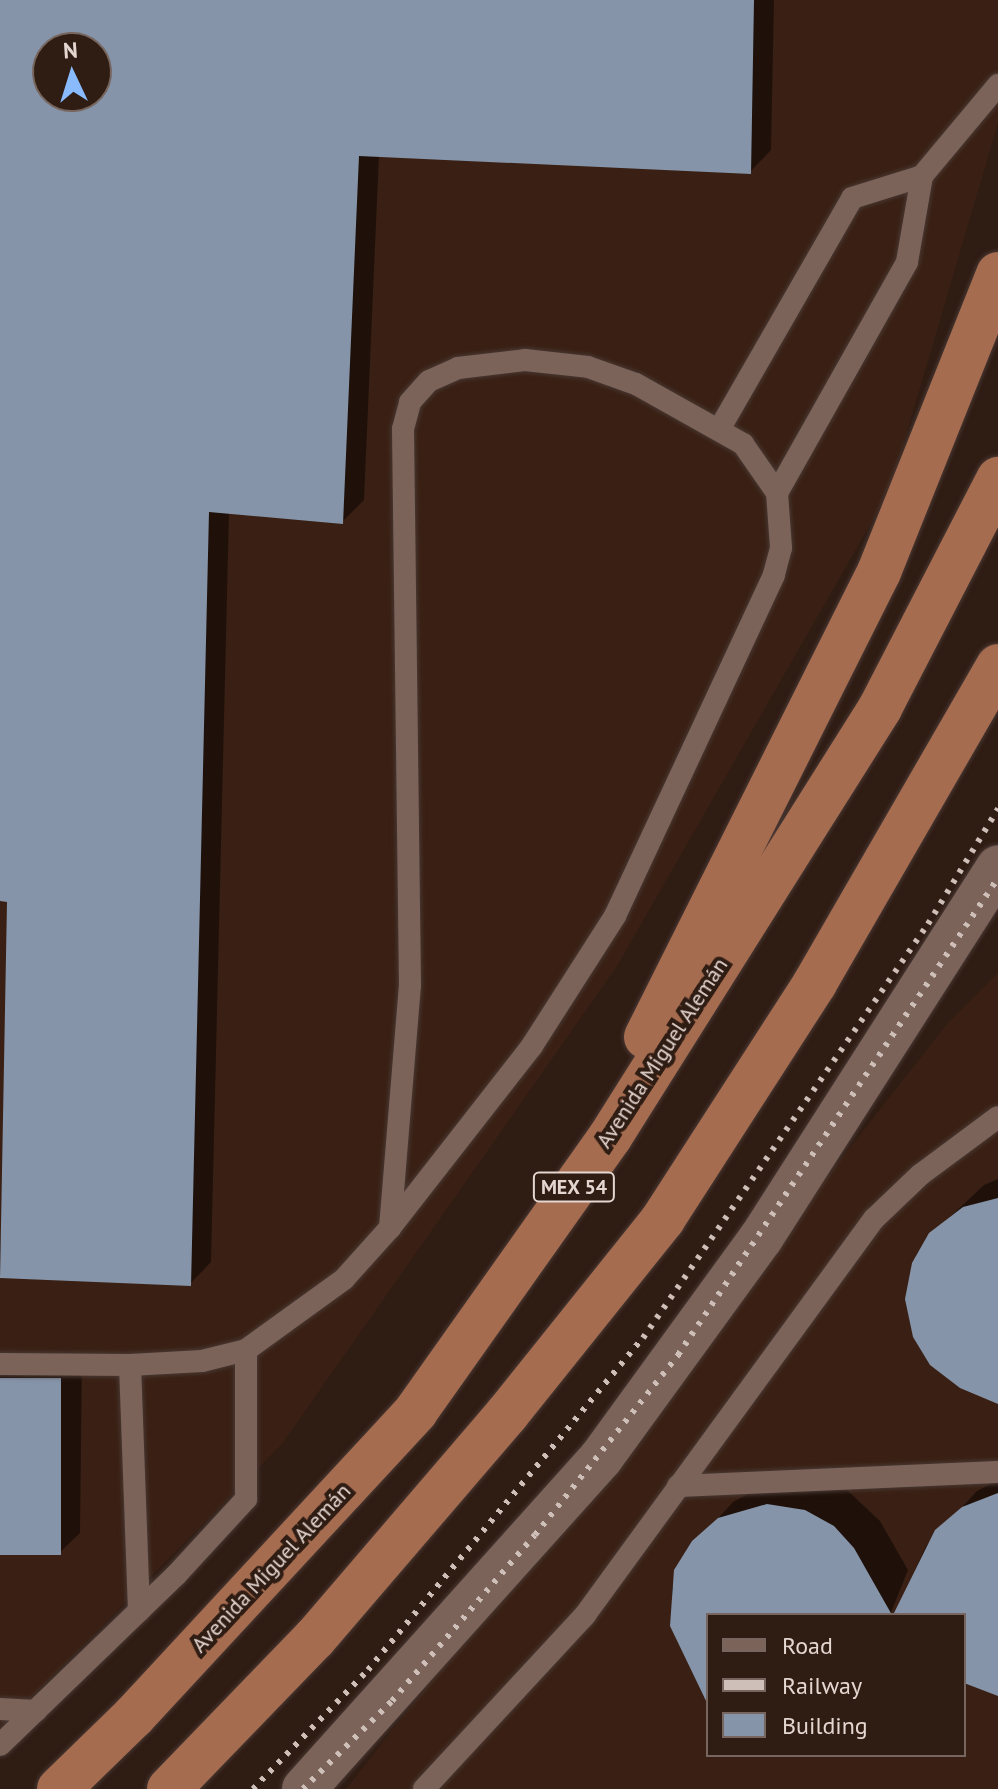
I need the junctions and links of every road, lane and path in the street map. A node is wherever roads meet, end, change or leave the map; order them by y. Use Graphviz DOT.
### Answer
graph roads {
  1 [pos="998,85"];
  2 [pos="922,176"];
  3 [pos="998,274"];
  4 [pos="720,428"];
  5 [pos="998,479"];
  6 [pos="777,493"];
  7 [pos="998,666"];
  8 [pos="998,867"];
  9 [pos="998,1117"];
  10 [pos="610,1137"];
  11 [pos="390,1228"];
  12 [pos="246,1350"];
  13 [pos="0,1364"];
  14 [pos="130,1365"];
  15 [pos="998,1472"];
  16 [pos="678,1486"];
  17 [pos="139,1611"];
  18 [pos="0,1709"];
  19 [pos="36,1711"];
  20 [pos="0,1745"];
  21 [pos="59,1789"];
  22 [pos="169,1789"];
  23 [pos="304,1789"];
  24 [pos="424,1789"];
  1 -- 2 [label="lane"];
  2 -- 4 [label="lane"];
  2 -- 6 [label="lane"];
  3 -- 10 [label="highway"];
  4 -- 6 [label="lane"];
  4 -- 11 [label="lane"];
  5 -- 10 [label="highway, Avenida Miguel Alemán / MEX 54"];
  6 -- 11 [label="lane"];
  7 -- 22 [label="highway"];
  8 -- 23 [label="street"];
  9 -- 16 [label="lane"];
  10 -- 21 [label="highway, Avenida Miguel Alemán / MEX 54"];
  11 -- 12 [label="lane"];
  12 -- 14 [label="lane"];
  12 -- 17 [label="lane"];
  13 -- 14 [label="lane"];
  14 -- 17 [label="lane"];
  15 -- 16 [label="lane"];
  16 -- 24 [label="lane"];
  17 -- 19 [label="lane"];
  18 -- 19 [label="lane"];
  19 -- 20 [label="lane"];
}
